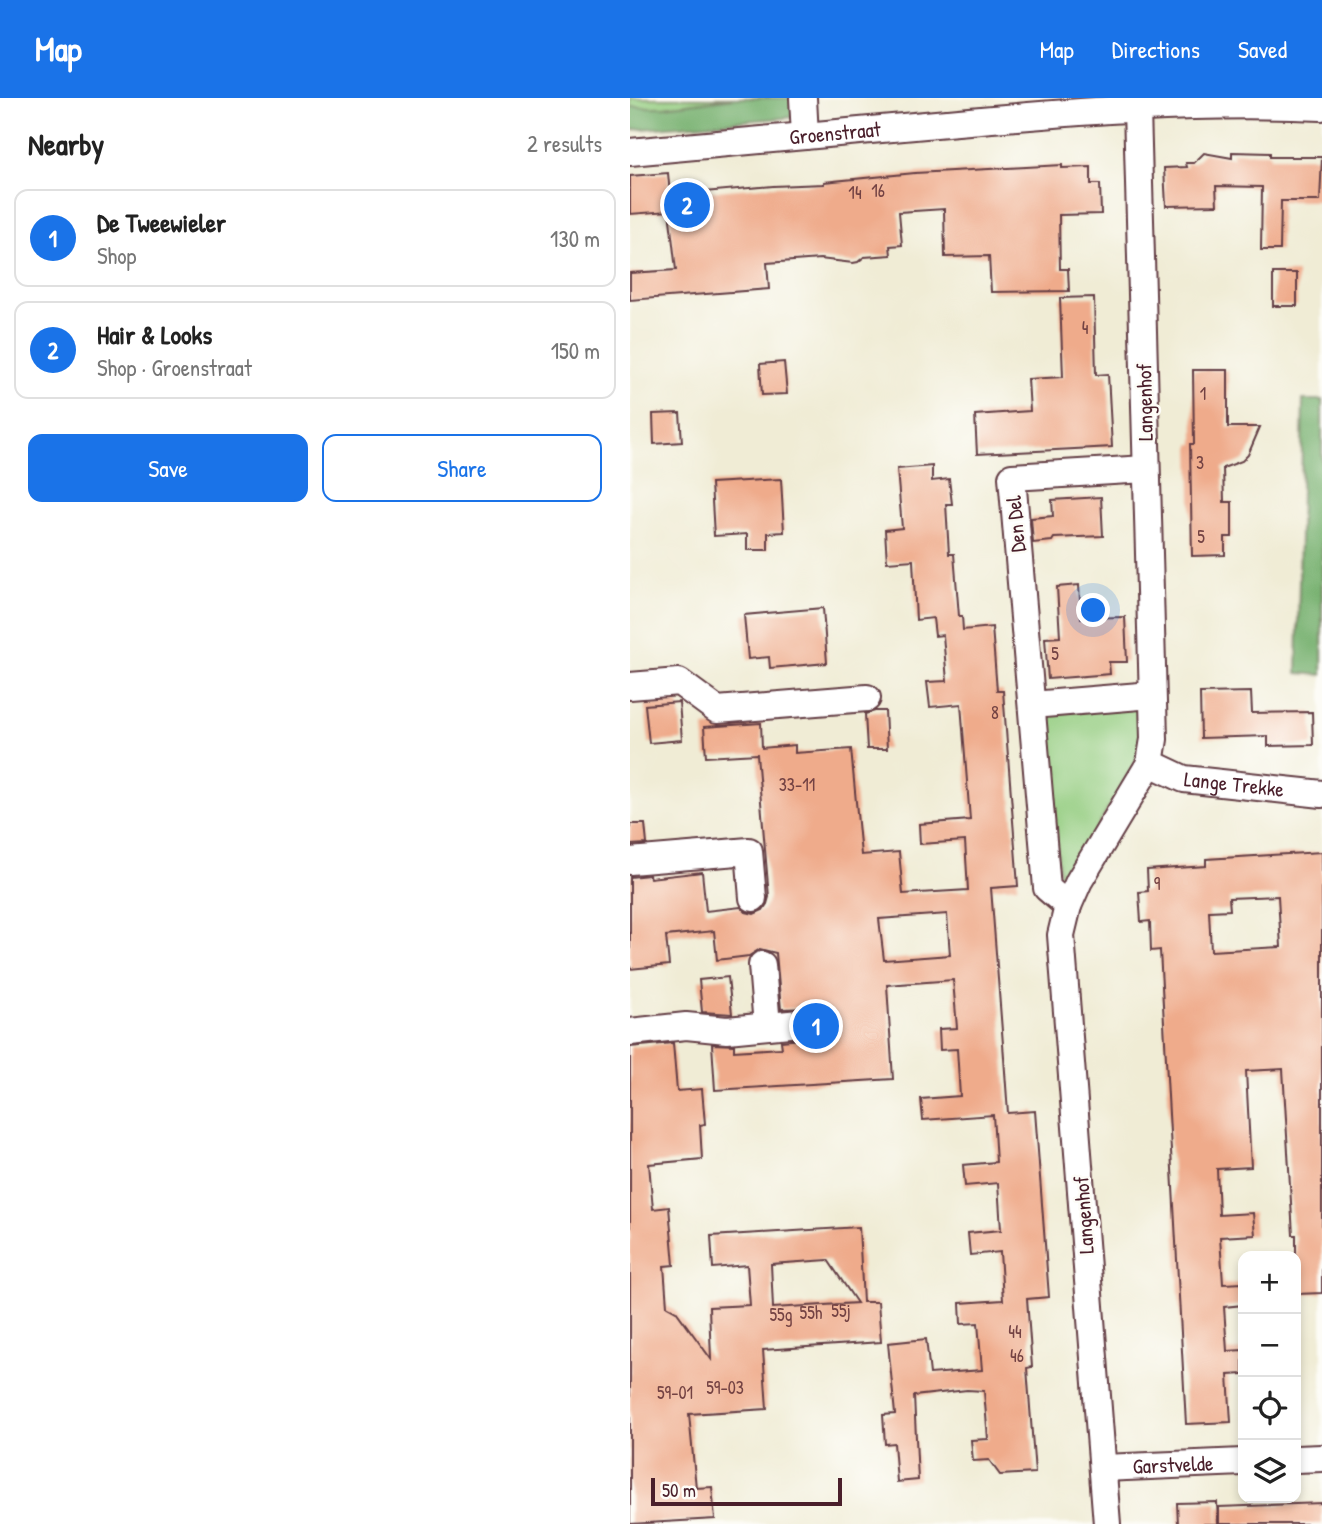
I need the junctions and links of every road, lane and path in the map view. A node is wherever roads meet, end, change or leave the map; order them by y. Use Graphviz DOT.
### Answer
graph roads {
  1 [pos="803,98"];
  2 [pos="1043,107"];
  3 [pos="1322,107"];
  4 [pos="1137,109"];
  5 [pos="804,136"];
  6 [pos="630,152"];
  7 [pos="1146,469"];
  8 [pos="630,687"];
  9 [pos="1152,695"];
  10 [pos="867,698"];
  11 [pos="1032,705"];
  12 [pos="1150,763"];
  13 [pos="1322,793"];
  14 [pos="630,861"];
  15 [pos="753,898"];
  16 [pos="1068,906"];
  17 [pos="762,965"];
  18 [pos="800,1024"];
  19 [pos="767,1026"];
  20 [pos="630,1032"];
  21 [pos="1322,1458"];
  22 [pos="1301,1459"];
  23 [pos="1238,1462"];
  24 [pos="1103,1468"];
  25 [pos="1107,1524"];
  1 -- 5 [label="street"];
  2 -- 4 [label="street, Groenstraat"];
  2 -- 5 [label="street, Groenstraat"];
  3 -- 4 [label="street, Groenstraat"];
  4 -- 7 [label="street, Langenhof"];
  5 -- 6 [label="street, Groenstraat"];
  7 -- 9 [label="street, Langenhof"];
  7 -- 11 [label="street, Den Del"];
  8 -- 10 [label="street"];
  9 -- 11 [label="street"];
  9 -- 12 [label="street, Langenhof"];
  11 -- 16 [label="street"];
  12 -- 13 [label="street, Lange Trekke"];
  12 -- 16 [label="street, Langenhof"];
  14 -- 15 [label="street"];
  16 -- 24 [label="street, Langenhof"];
  17 -- 19 [label="street"];
  18 -- 19 [label="street"];
  19 -- 20 [label="street"];
  21 -- 22 [label="street"];
  23 -- 24 [label="street, Garstvelde"];
  24 -- 25 [label="street, Langenhof"];
}
